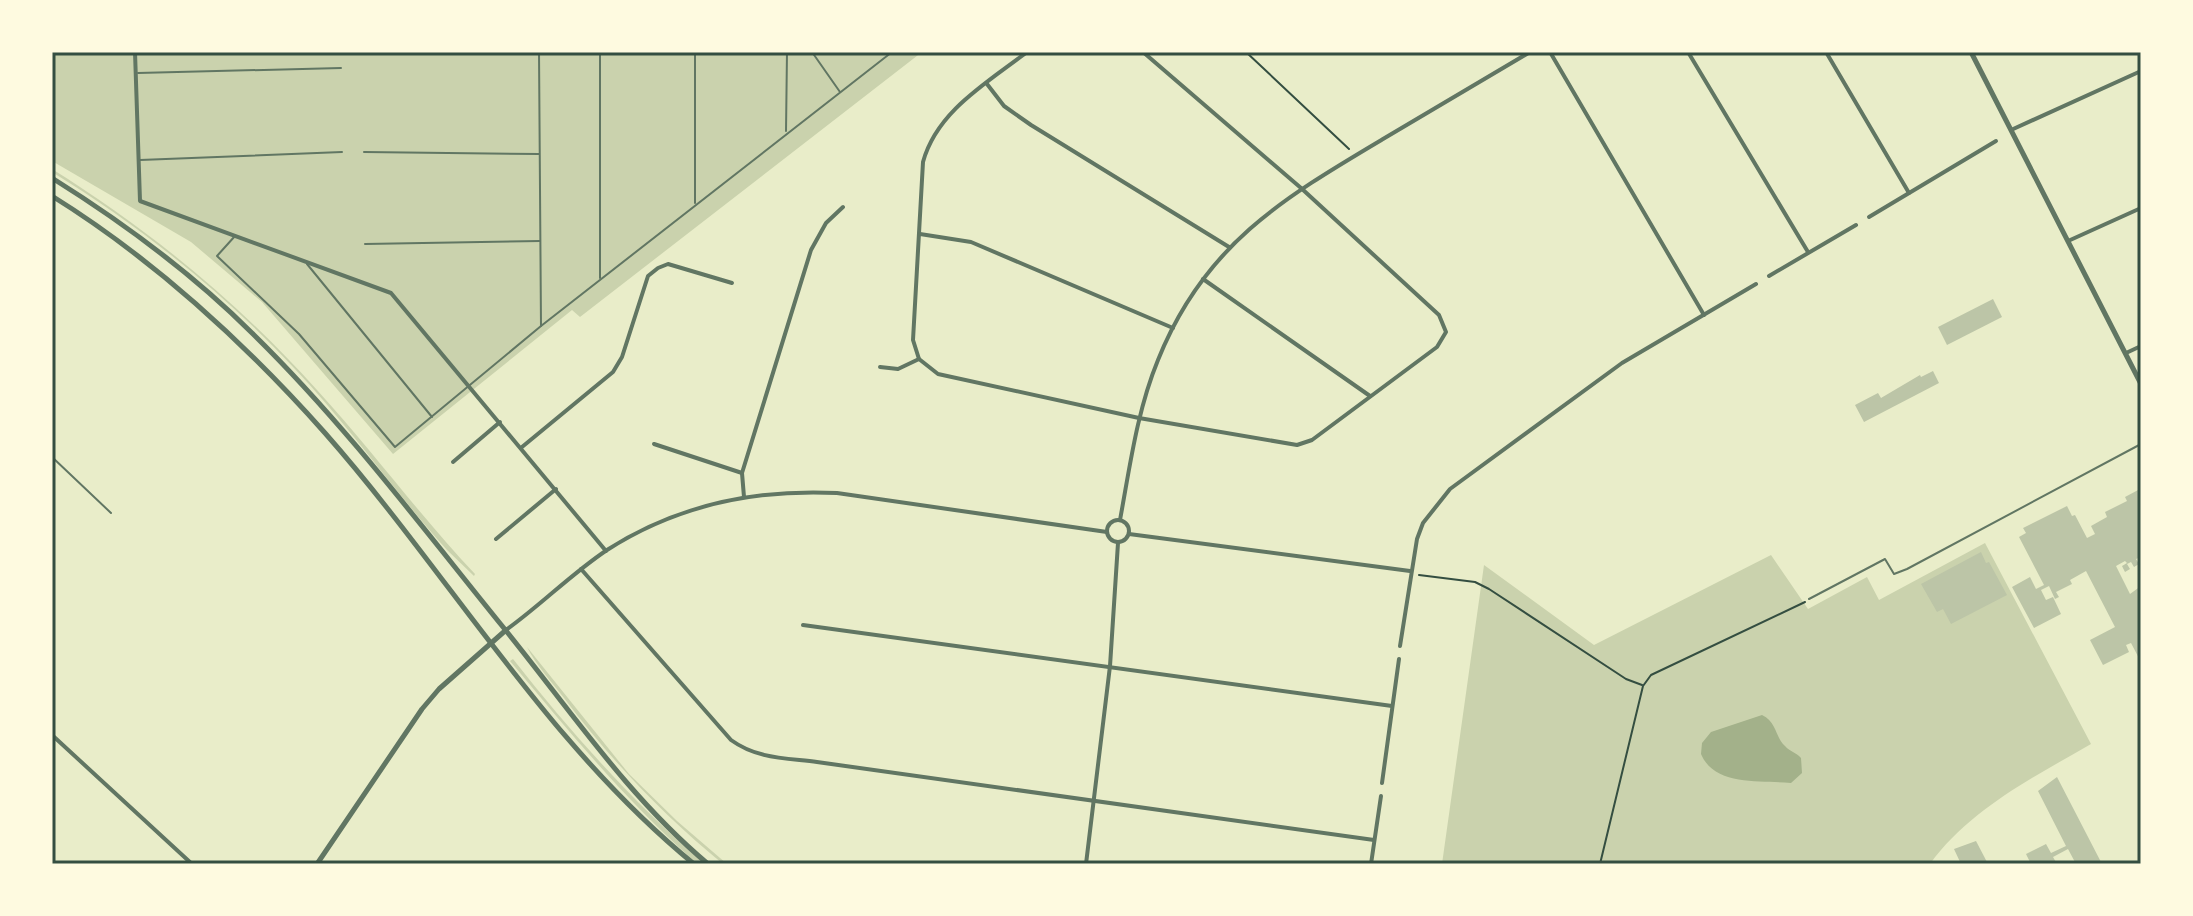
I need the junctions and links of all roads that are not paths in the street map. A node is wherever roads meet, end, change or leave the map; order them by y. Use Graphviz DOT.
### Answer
graph roads {
  1 [pos="135,52"];
  2 [pos="539,52"];
  3 [pos="600,52"];
  4 [pos="695,52"];
  5 [pos="787,52"];
  6 [pos="812,52"];
  7 [pos="892,52"];
  8 [pos="1027,52"];
  9 [pos="1143,52"];
  10 [pos="1530,52"];
  11 [pos="1550,52"];
  12 [pos="1688,52"];
  13 [pos="1826,52"];
  14 [pos="1971,52"];
  15 [pos="341,68"];
  16 [pos="2141,71"];
  17 [pos="135,73"];
  18 [pos="986,84"];
  19 [pos="841,93"];
  20 [pos="2011,130"];
  21 [pos="786,133"];
  22 [pos="1996,141"];
  23 [pos="342,152"];
  24 [pos="364,152"];
  25 [pos="541,154"];
  26 [pos="137,160"];
  27 [pos="52,178"];
  28 [pos="1301,188"];
  29 [pos="1909,193"];
  30 [pos="52,196"];
  31 [pos="695,206"];
  32 [pos="843,207"];
  33 [pos="2141,208"];
  34 [pos="1869,217"];
  35 [pos="1856,225"];
  36 [pos="920,234"];
  37 [pos="236,235"];
  38 [pos="541,241"];
  39 [pos="2068,241"];
  40 [pos="365,244"];
  41 [pos="1229,247"];
  42 [pos="1808,252"];
  43 [pos="304,260"];
  44 [pos="1769,276"];
  45 [pos="1203,279"];
  46 [pos="600,280"];
  47 [pos="732,283"];
  48 [pos="1756,284"];
  49 [pos="1704,315"];
  50 [pos="541,326"];
  51 [pos="1173,328"];
  52 [pos="2141,346"];
  53 [pos="2126,353"];
  54 [pos="919,359"];
  55 [pos="880,367"];
  56 [pos="2141,384"];
  57 [pos="469,386"];
  58 [pos="1370,396"];
  59 [pos="432,418"];
  60 [pos="1139,418"];
  61 [pos="500,422"];
  62 [pos="654,444"];
  63 [pos="2141,444"];
  64 [pos="522,447"];
  65 [pos="52,457"];
  66 [pos="453,462"];
  67 [pos="742,473"];
  68 [pos="556,489"];
  69 [pos="744,497"];
  70 [pos="111,513"];
  71 [pos="1120,520"];
  72 [pos="1107,532"];
  73 [pos="1129,534"];
  74 [pos="496,539"];
  75 [pos="1118,543"];
  76 [pos="606,551"];
  77 [pos="581,569"];
  78 [pos="1410,571"];
  79 [pos="1809,599"];
  80 [pos="803,625"];
  81 [pos="506,630"];
  82 [pos="490,644"];
  83 [pos="1400,646"];
  84 [pos="1399,659"];
  85 [pos="1110,666"];
  86 [pos="1392,706"];
  87 [pos="52,735"];
  88 [pos="1382,783"];
  89 [pos="1381,796"];
  90 [pos="1093,802"];
  91 [pos="1374,840"];
  92 [pos="192,864"];
  93 [pos="317,864"];
  94 [pos="694,864"];
  95 [pos="708,864"];
  96 [pos="1086,864"];
  97 [pos="1371,864"];
  1 -- 17 [label="street"];
  2 -- 25 [label="lane"];
  3 -- 46 [label="lane"];
  4 -- 31 [label="lane"];
  5 -- 21 [label="lane"];
  6 -- 19 [label="lane"];
  7 -- 19 [label="lane"];
  8 -- 18 [label="street"];
  9 -- 28 [label="street"];
  10 -- 28 [label="street"];
  11 -- 49 [label="street"];
  12 -- 42 [label="street"];
  13 -- 29 [label="street"];
  14 -- 20 [label="street"];
  15 -- 17 [label="lane"];
  16 -- 20 [label="street"];
  17 -- 26 [label="street"];
  18 -- 36 [label="street"];
  18 -- 41 [label="street"];
  19 -- 21 [label="lane"];
  20 -- 39 [label="street"];
  21 -- 31 [label="lane"];
  22 -- 29 [label="street"];
  23 -- 26 [label="lane"];
  24 -- 25 [label="lane"];
  25 -- 38 [label="lane"];
  26 -- 37 [label="street"];
  27 -- 81 [label="street"];
  28 -- 41 [label="street"];
  28 -- 58 [label="street"];
  29 -- 34 [label="street"];
  30 -- 82 [label="street"];
  31 -- 46 [label="lane"];
  32 -- 67 [label="street"];
  33 -- 39 [label="street"];
  35 -- 42 [label="street"];
  36 -- 51 [label="street"];
  36 -- 54 [label="street"];
  37 -- 43 [label="street"];
  37 -- 59 [label="lane"];
  38 -- 40 [label="lane"];
  38 -- 50 [label="lane"];
  39 -- 53 [label="street"];
  41 -- 45 [label="street"];
  42 -- 44 [label="street"];
  43 -- 57 [label="street"];
  43 -- 59 [label="lane"];
  45 -- 51 [label="street"];
  45 -- 58 [label="street"];
  46 -- 50 [label="lane"];
  47 -- 64 [label="street"];
  48 -- 49 [label="street"];
  49 -- 78 [label="street"];
  50 -- 57 [label="lane"];
  51 -- 60 [label="street"];
  52 -- 53 [label="street"];
  53 -- 56 [label="street"];
  54 -- 55 [label="street"];
  54 -- 60 [label="street"];
  57 -- 59 [label="lane"];
  57 -- 61 [label="street"];
  58 -- 60 [label="street"];
  60 -- 71 [label="street"];
  61 -- 64 [label="street"];
  61 -- 66 [label="street"];
  62 -- 67 [label="street"];
  63 -- 79 [label="lane"];
  64 -- 68 [label="street"];
  65 -- 70 [label="lane"];
  67 -- 69 [label="street"];
  68 -- 74 [label="street"];
  68 -- 76 [label="street"];
  69 -- 72 [label="street"];
  69 -- 76 [label="street"];
  71 -- 72 [label="street"];
  71 -- 73 [label="street"];
  72 -- 75 [label="street"];
  73 -- 75 [label="street"];
  73 -- 78 [label="street"];
  75 -- 85 [label="street"];
  76 -- 77 [label="street"];
  77 -- 81 [label="street"];
  77 -- 90 [label="street"];
  78 -- 83 [label="street"];
  80 -- 85 [label="street"];
  81 -- 82 [label="street"];
  81 -- 95 [label="street"];
  82 -- 93 [label="street"];
  82 -- 94 [label="street"];
  84 -- 86 [label="street"];
  85 -- 86 [label="street"];
  85 -- 90 [label="street"];
  86 -- 88 [label="street"];
  87 -- 92 [label="street"];
  89 -- 91 [label="street"];
  90 -- 91 [label="street"];
  90 -- 96 [label="street"];
  91 -- 97 [label="street"];
}
